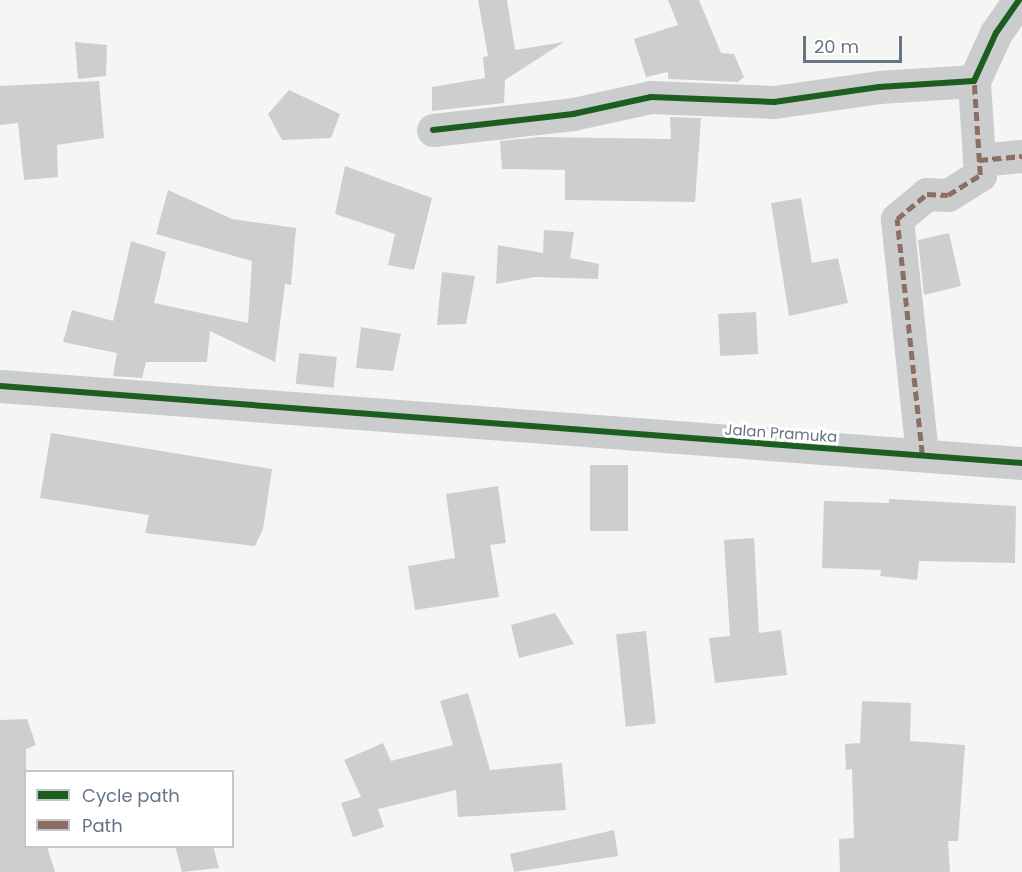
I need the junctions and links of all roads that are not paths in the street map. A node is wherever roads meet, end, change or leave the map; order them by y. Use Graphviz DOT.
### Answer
graph roads {
  1 [pos="1019,0"];
  2 [pos="974,81"];
  3 [pos="433,130"];
  4 [pos="1022,156"];
  5 [pos="979,160"];
  6 [pos="0,386"];
  7 [pos="922,454"];
  8 [pos="1022,462"];
  1 -- 2 [label="street"];
  2 -- 3 [label="street"];
  2 -- 5 [label="street"];
  4 -- 5 [label="street"];
  5 -- 7 [label="street"];
  6 -- 7 [label="street, Jalan Pramuka"];
  7 -- 8 [label="street, Jalan Pramuka"];
}
